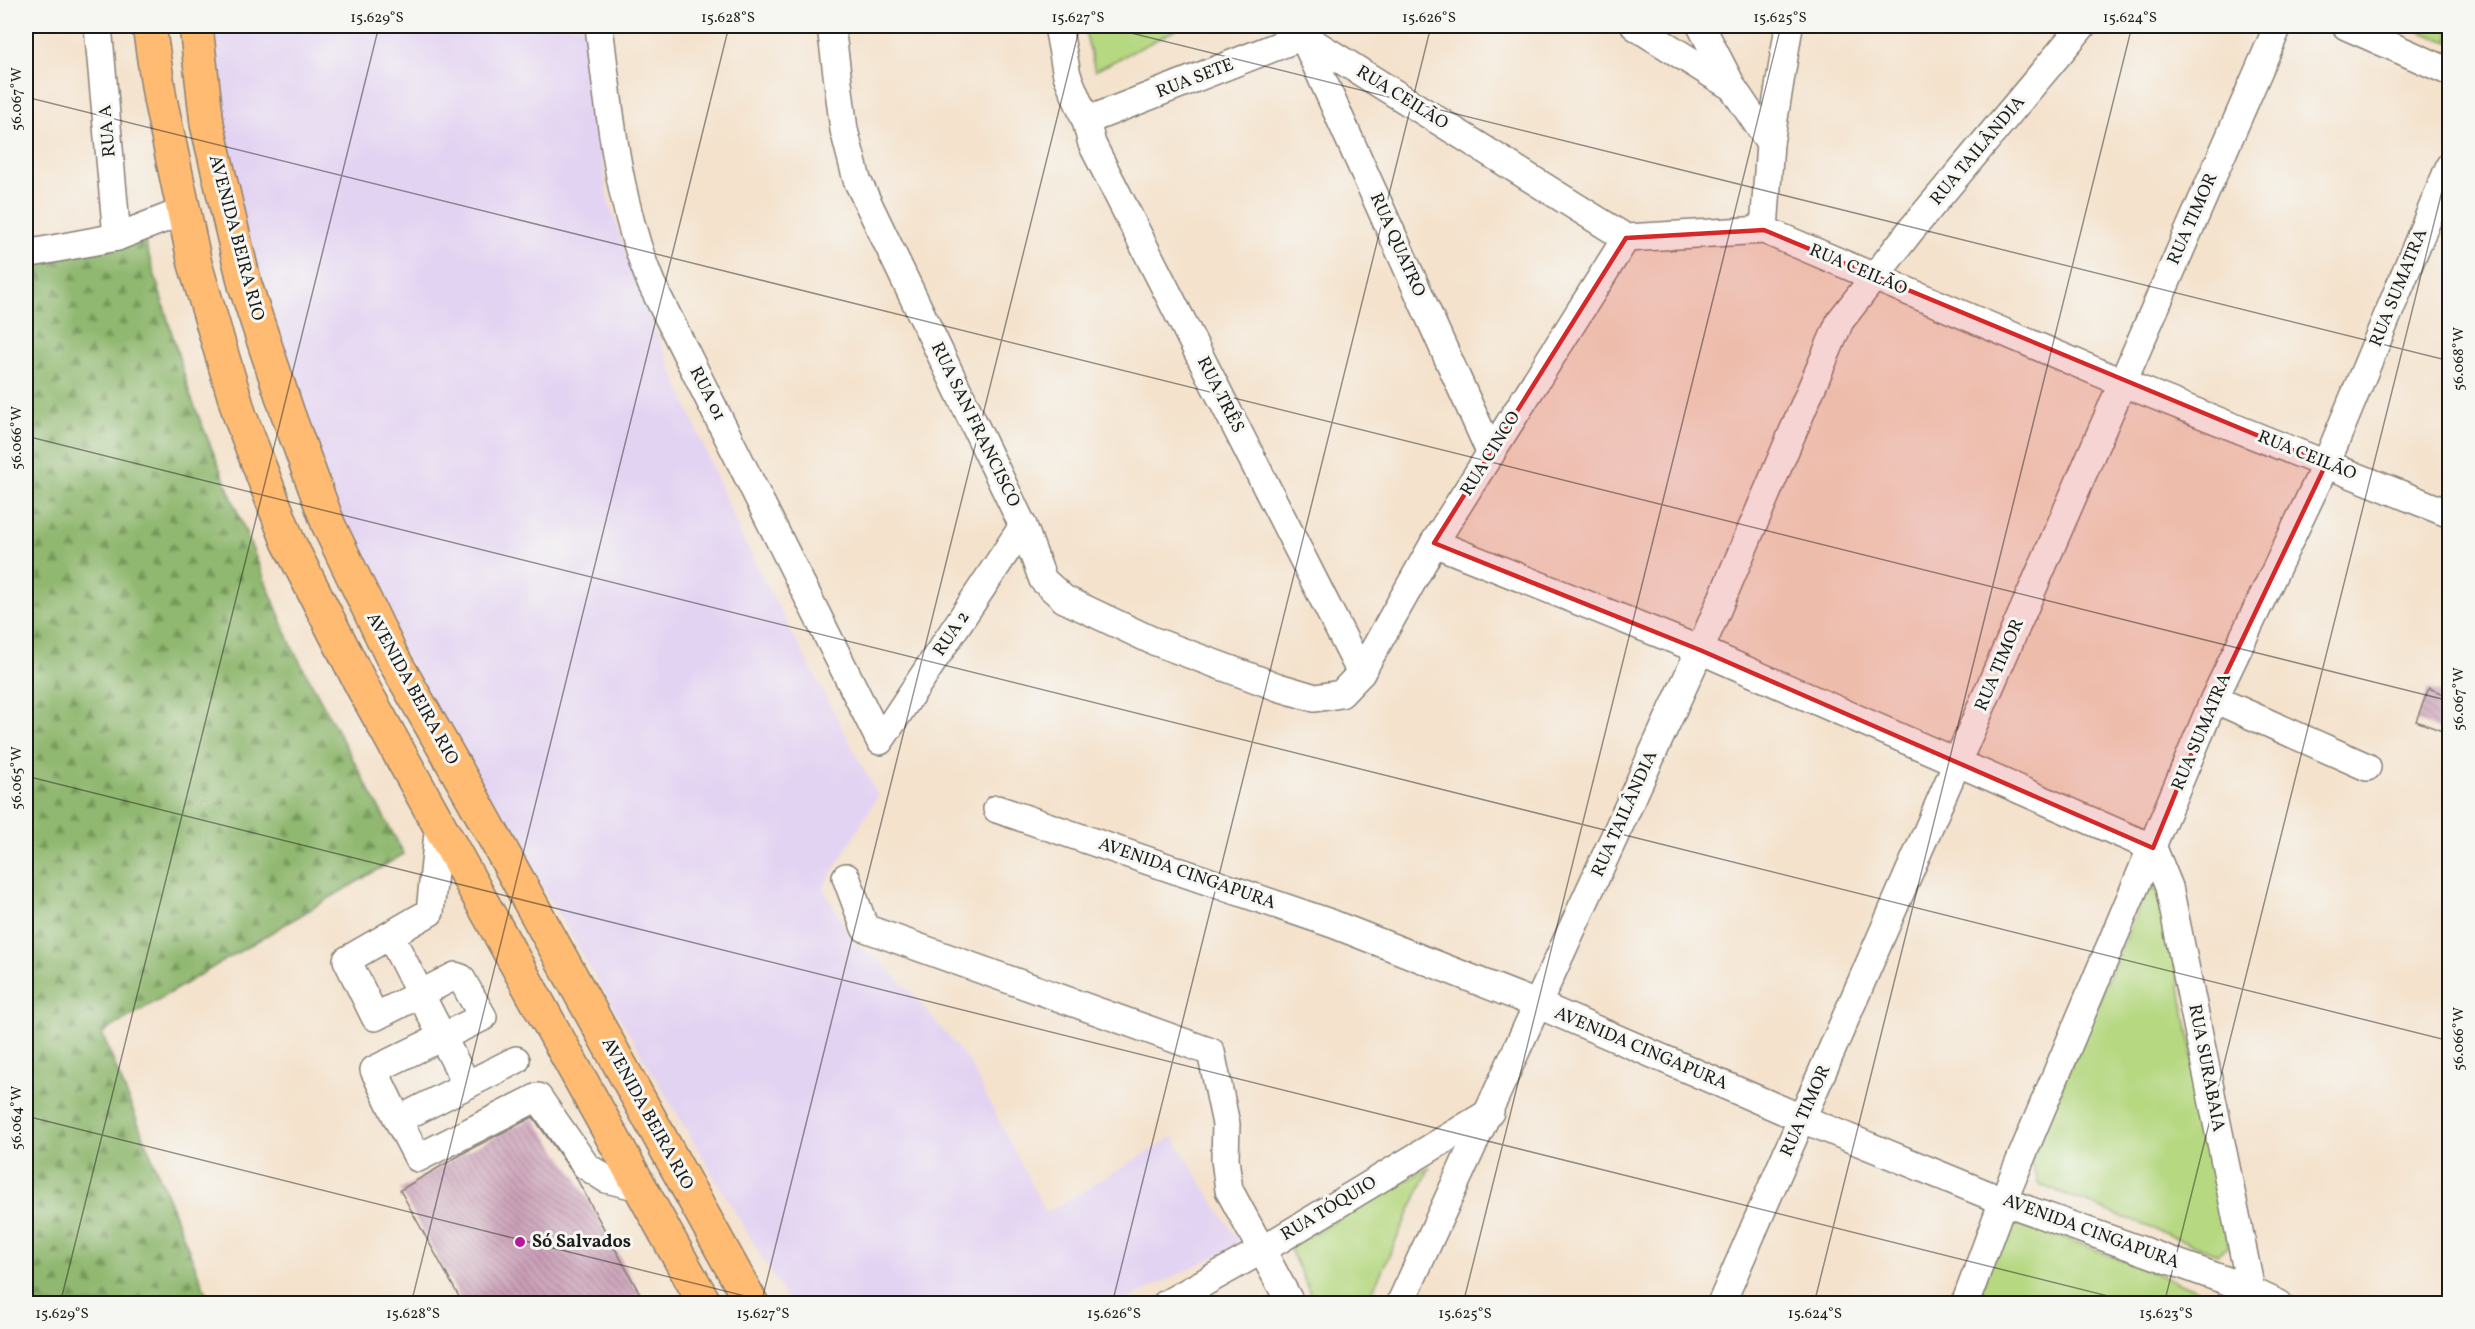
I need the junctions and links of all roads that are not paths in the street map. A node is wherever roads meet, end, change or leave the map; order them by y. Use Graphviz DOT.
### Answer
graph roads {
  1 [pos="98,26"];
  2 [pos="150,26"];
  3 [pos="196,26"];
  4 [pos="599,26"];
  5 [pos="831,26"];
  6 [pos="1058,26"];
  7 [pos="1635,26"];
  8 [pos="1701,26"];
  9 [pos="1789,26"];
  10 [pos="2082,26"];
  11 [pos="2278,26"];
  12 [pos="2346,26"];
  13 [pos="1295,31"];
  14 [pos="2450,72"];
  15 [pos="1733,88"];
  16 [pos="1086,121"];
  17 [pos="1770,143"];
  18 [pos="2450,165"];
  19 [pos="184,211"];
  20 [pos="1764,231"];
  21 [pos="117,237"];
  22 [pos="1626,238"];
  23 [pos="26,254"];
  24 [pos="1874,277"];
  25 [pos="2121,382"];
  26 [pos="1491,454"];
  27 [pos="2326,464"];
  28 [pos="2450,514"];
  29 [pos="1023,526"];
  30 [pos="1434,543"];
  31 [pos="1700,650"];
  32 [pos="1361,673"];
  33 [pos="2214,699"];
  34 [pos="880,741"];
  35 [pos="1959,762"];
  36 [pos="2367,767"];
  37 [pos="997,809"];
  38 [pos="439,823"];
  39 [pos="2153,848"];
  40 [pos="846,877"];
  41 [pos="390,935"];
  42 [pos="420,994"];
  43 [pos="1539,1005"];
  44 [pos="442,1037"];
  45 [pos="516,1060"];
  46 [pos="467,1085"];
  47 [pos="1490,1112"];
  48 [pos="1803,1119"];
  49 [pos="398,1120"];
  50 [pos="685,1182"];
  51 [pos="645,1195"];
  52 [pos="2002,1201"];
  53 [pos="1262,1250"];
  54 [pos="2264,1299"];
  55 [pos="705,1304"];
  56 [pos="752,1304"];
  57 [pos="1166,1304"];
  58 [pos="1291,1304"];
  59 [pos="1401,1304"];
  60 [pos="1721,1304"];
  61 [pos="1965,1304"];
  1 -- 21 [label="street, RUA A"];
  2 -- 19 [label="main road"];
  3 -- 50 [label="main road, AVENIDA BEIRA RIO"];
  4 -- 34 [label="street, RUA 01"];
  5 -- 29 [label="street, RUA SAN FRANCISCO"];
  6 -- 16 [label="street, RUA TRÊS"];
  7 -- 15 [label="street"];
  8 -- 15 [label="street"];
  9 -- 17 [label="street"];
  10 -- 24 [label="street, RUA TAILÂNDIA"];
  11 -- 25 [label="street, RUA TIMOR"];
  12 -- 14 [label="street"];
  13 -- 16 [label="street, RUA SETE"];
  13 -- 22 [label="street, RUA CEILÃO"];
  13 -- 26 [label="street, RUA QUATRO"];
  15 -- 17 [label="street"];
  16 -- 32 [label="street, RUA TRÊS"];
  17 -- 20 [label="street"];
  18 -- 27 [label="street, RUA SUMATRA"];
  19 -- 21 [label="street"];
  19 -- 38 [label="main road"];
  20 -- 22 [label="street, RUA CEILÃO"];
  20 -- 24 [label="street, RUA CEILÃO"];
  21 -- 23 [label="street"];
  22 -- 26 [label="street, RUA CINCO"];
  24 -- 25 [label="street, RUA CEILÃO"];
  24 -- 31 [label="street, RUA TAILÂNDIA"];
  25 -- 27 [label="street, RUA CEILÃO"];
  25 -- 35 [label="street, RUA TIMOR"];
  26 -- 30 [label="street, RUA CINCO"];
  27 -- 28 [label="street, RUA CEILÃO"];
  27 -- 33 [label="street, RUA SUMATRA"];
  29 -- 32 [label="street, RUA SAN FRANCISCO"];
  29 -- 34 [label="street, RUA 2"];
  30 -- 31 [label="street"];
  30 -- 32 [label="street, RUA CINCO"];
  31 -- 35 [label="street"];
  31 -- 43 [label="street, RUA TAILÂNDIA"];
  33 -- 36 [label="street"];
  33 -- 39 [label="street, RUA SUMATRA"];
  35 -- 39 [label="street"];
  35 -- 48 [label="street, RUA TIMOR"];
  37 -- 43 [label="street, AVENIDA CINGAPURA"];
  38 -- 41 [label="street"];
  38 -- 51 [label="main road"];
  39 -- 52 [label="street, RUA SUMATRA"];
  39 -- 54 [label="street, RUA SURABAIA"];
  40 -- 53 [label="street"];
  41 -- 42 [label="street"];
  41 -- 42 [label="street"];
  42 -- 44 [label="street"];
  42 -- 44 [label="street"];
  43 -- 47 [label="street, RUA TAILÂNDIA"];
  43 -- 48 [label="street, AVENIDA CINGAPURA"];
  44 -- 46 [label="street"];
  44 -- 49 [label="street"];
  45 -- 46 [label="street"];
  46 -- 49 [label="street"];
  47 -- 53 [label="street, RUA TÓQUIO"];
  47 -- 59 [label="street, RUA TAILÂNDIA"];
  48 -- 52 [label="street, AVENIDA CINGAPURA"];
  48 -- 60 [label="street, RUA TIMOR"];
  49 -- 51 [label="street"];
  50 -- 51 [label="main road"];
  50 -- 56 [label="main road, AVENIDA BEIRA RIO"];
  51 -- 55 [label="main road"];
  52 -- 54 [label="street, AVENIDA CINGAPURA"];
  52 -- 61 [label="street, RUA SUMATRA"];
  53 -- 57 [label="street, RUA TÓQUIO"];
  53 -- 58 [label="street"];
}
